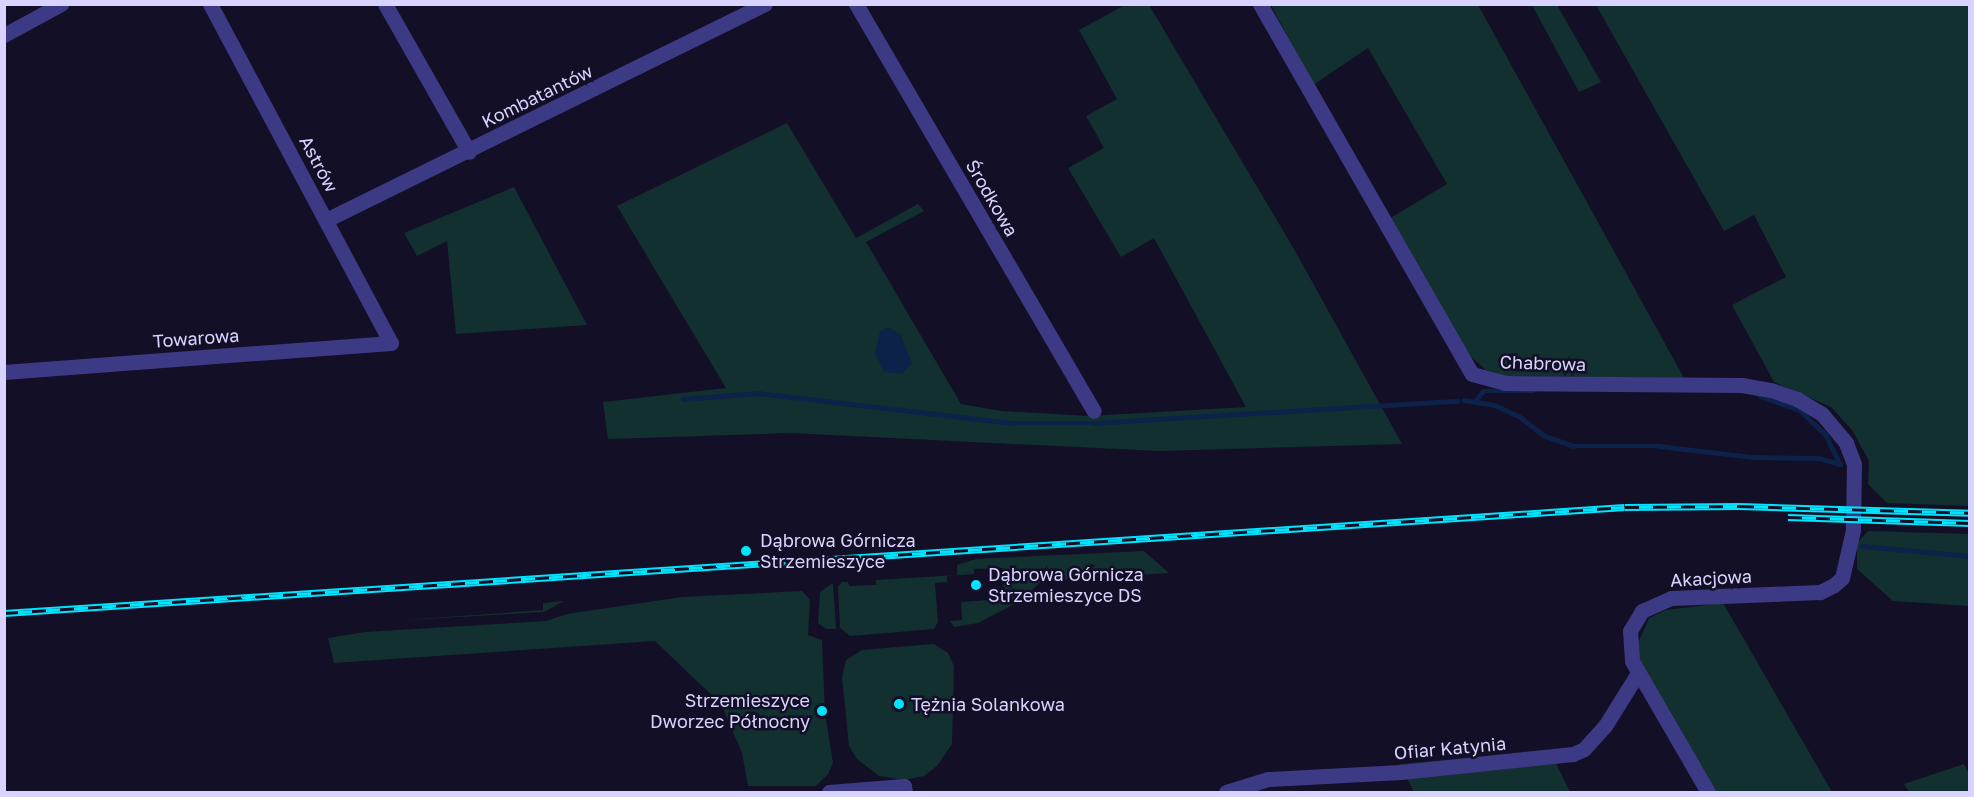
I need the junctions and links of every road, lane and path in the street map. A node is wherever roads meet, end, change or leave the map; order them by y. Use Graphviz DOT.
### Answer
graph roads {
  1 [pos="61,4"];
  2 [pos="210,4"];
  3 [pos="386,4"];
  4 [pos="765,4"];
  5 [pos="856,4"];
  6 [pos="1260,4"];
  7 [pos="4,35"];
  8 [pos="469,152"];
  9 [pos="326,220"];
  10 [pos="391,343"];
  11 [pos="4,372"];
  12 [pos="1094,411"];
  13 [pos="1842,578"];
  14 [pos="1638,673"];
  15 [pos="829,792"];
  16 [pos="905,792"];
  17 [pos="1226,792"];
  18 [pos="1708,792"];
  1 -- 7 [label="street"];
  2 -- 9 [label="street, Astrów"];
  3 -- 8 [label="street"];
  4 -- 8 [label="street, Kombatantów"];
  5 -- 12 [label="street, Środkowa"];
  6 -- 13 [label="street, Chabrowa"];
  8 -- 9 [label="street, Kombatantów"];
  9 -- 10 [label="street, Astrów"];
  10 -- 11 [label="street, Towarowa"];
  13 -- 14 [label="street, Akacjowa"];
  14 -- 17 [label="street, Ofiar Katynia"];
  14 -- 18 [label="street, Akacjowa"];
  15 -- 16 [label="street"];
}
